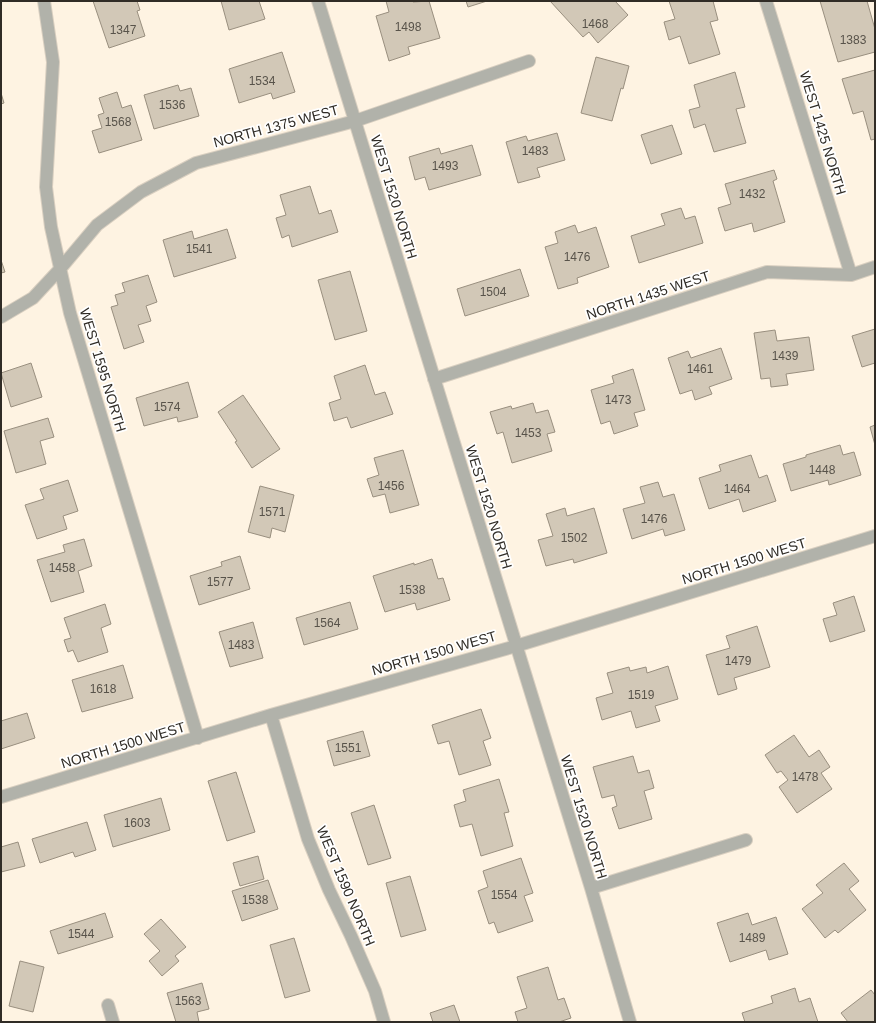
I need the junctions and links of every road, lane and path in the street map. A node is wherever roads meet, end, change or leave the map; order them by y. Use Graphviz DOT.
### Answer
graph roads {
  1 [pos="44,1"];
  2 [pos="318,1"];
  3 [pos="766,1"];
  4 [pos="529,61"];
  5 [pos="355,121"];
  6 [pos="875,267"];
  7 [pos="60,269"];
  8 [pos="851,275"];
  9 [pos="1,317"];
  10 [pos="434,379"];
  11 [pos="875,536"];
  12 [pos="516,646"];
  13 [pos="271,715"];
  14 [pos="198,738"];
  15 [pos="1,797"];
  16 [pos="746,840"];
  17 [pos="591,888"];
  18 [pos="108,1005"];
  19 [pos="113,1022"];
  20 [pos="384,1022"];
  21 [pos="630,1022"];
  1 -- 7 [label="street, WEST 1595 NORTH"];
  2 -- 5 [label="street, WEST 1520 NORTH"];
  3 -- 8 [label="street, WEST 1425 NORTH"];
  4 -- 5 [label="street, NORTH 1375 WEST"];
  5 -- 7 [label="street, NORTH 1375 WEST"];
  5 -- 10 [label="street, WEST 1520 NORTH"];
  6 -- 8 [label="street, NORTH 1435 WEST"];
  7 -- 9 [label="street, NORTH 1375 WEST"];
  7 -- 14 [label="street, WEST 1595 NORTH"];
  8 -- 10 [label="street, NORTH 1435 WEST"];
  10 -- 12 [label="street, WEST 1520 NORTH"];
  11 -- 12 [label="street, NORTH 1500 WEST"];
  12 -- 13 [label="street, NORTH 1500 WEST"];
  12 -- 17 [label="street, WEST 1520 NORTH"];
  13 -- 14 [label="street, NORTH 1500 WEST"];
  13 -- 20 [label="street, WEST 1590 NORTH"];
  14 -- 15 [label="street, NORTH 1500 WEST"];
  16 -- 17 [label="street"];
  17 -- 21 [label="street, WEST 1520 NORTH"];
  18 -- 19 [label="street"];
}
